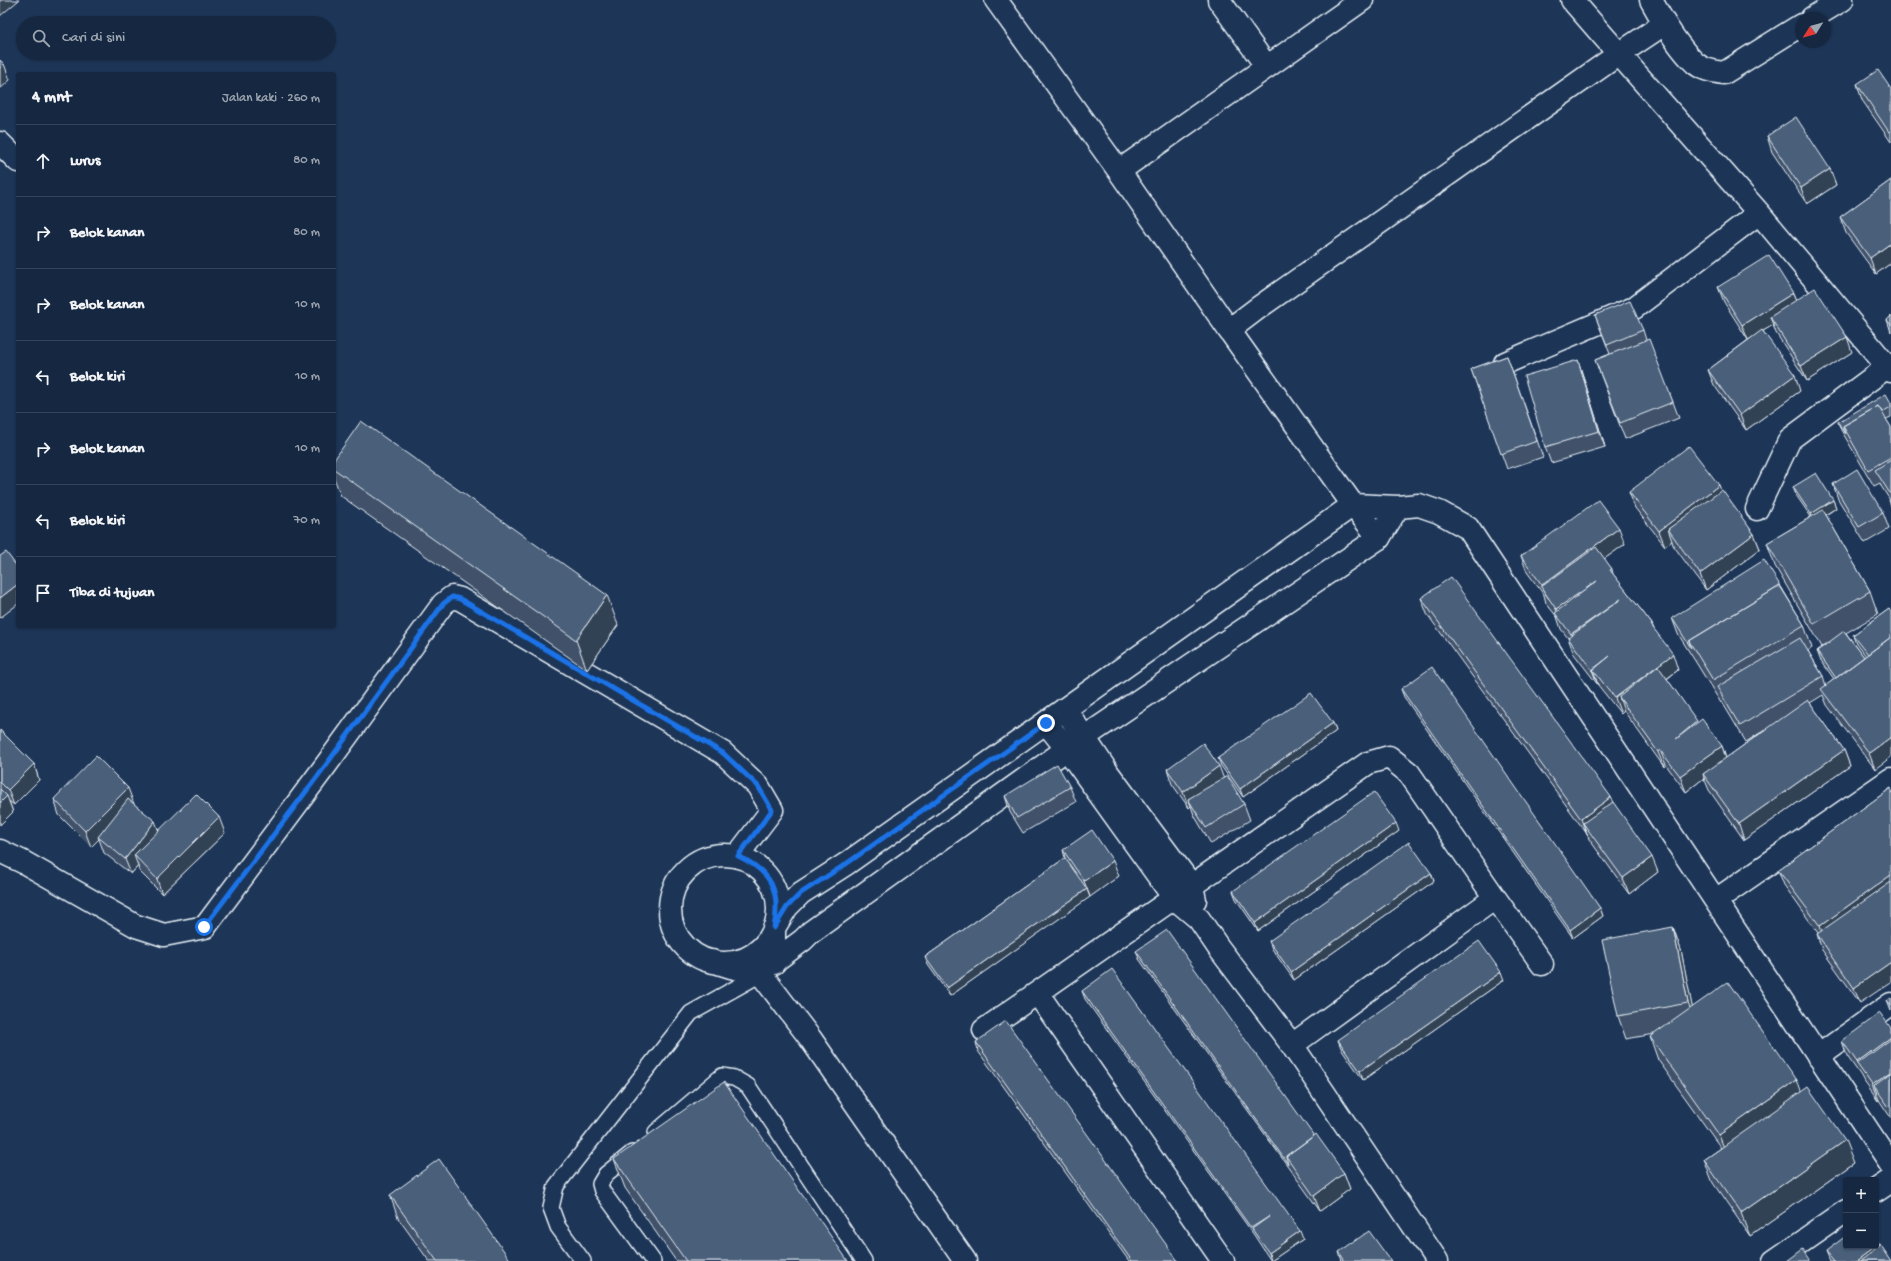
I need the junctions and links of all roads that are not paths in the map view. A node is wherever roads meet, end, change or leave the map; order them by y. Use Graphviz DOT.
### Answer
graph roads {
  1 [pos="996,0"];
  2 [pos="1219,0"];
  3 [pos="1362,0"];
  4 [pos="1572,0"];
  5 [pos="1651,0"];
  6 [pos="1842,0"];
  7 [pos="1822,12"];
  8 [pos="1664,24"];
  9 [pos="1795,29"];
  10 [pos="1619,54"];
  11 [pos="1267,67"];
  12 [pos="0,143"];
  13 [pos="16,159"];
  14 [pos="1119,171"];
  15 [pos="1759,213"];
  16 [pos="1230,330"];
  17 [pos="1505,363"];
  18 [pos="1889,369"];
  19 [pos="1353,505"];
  20 [pos="1398,507"];
  21 [pos="1757,508"];
  22 [pos="1380,538"];
  23 [pos="1065,709"];
  24 [pos="1046,723"];
  25 [pos="1075,743"];
  26 [pos="1891,779"];
  27 [pos="0,851"];
  28 [pos="738,856"];
  29 [pos="1192,886"];
  30 [pos="1174,898"];
  31 [pos="1495,898"];
  32 [pos="1716,900"];
  33 [pos="1199,919"];
  34 [pos="774,928"];
  35 [pos="712,961"];
  36 [pos="1542,964"];
  37 [pos="768,968"];
  38 [pos="1038,994"];
  39 [pos="1891,1004"];
  40 [pos="984,1030"];
  41 [pos="1292,1045"];
  42 [pos="1818,1056"];
  43 [pos="1891,1165"];
  44 [pos="1891,1180"];
  45 [pos="1879,1188"];
  46 [pos="1843,1213"];
  47 [pos="583,1261"];
  48 [pos="653,1261"];
  49 [pos="864,1261"];
  50 [pos="965,1261"];
  51 [pos="1222,1261"];
  52 [pos="1437,1261"];
  53 [pos="1774,1261"];
  1 -- 14 [label="street"];
  2 -- 11 [label="street"];
  3 -- 11 [label="street"];
  4 -- 10 [label="street"];
  5 -- 8 [label="street"];
  6 -- 7 [label="street"];
  8 -- 9 [label="street"];
  8 -- 10 [label="street"];
  10 -- 15 [label="street"];
  10 -- 16 [label="street"];
  11 -- 14 [label="street"];
  12 -- 13 [label="street"];
  14 -- 16 [label="street"];
  15 -- 17 [label="street"];
  15 -- 18 [label="street"];
  16 -- 19 [label="street"];
  18 -- 21 [label="street"];
  19 -- 20 [label="street"];
  19 -- 22 [label="street"];
  19 -- 23 [label="street"];
  20 -- 22 [label="street"];
  20 -- 32 [label="street"];
  22 -- 25 [label="street"];
  23 -- 24 [label="street"];
  23 -- 25 [label="street"];
  24 -- 25 [label="street"];
  24 -- 34 [label="street"];
  25 -- 29 [label="street"];
  25 -- 30 [label="street"];
  25 -- 37 [label="street"];
  26 -- 32 [label="street"];
  27 -- 28 [label="street"];
  28 -- 34 [label="street"];
  28 -- 35 [label="street"];
  29 -- 30 [label="street"];
  29 -- 31 [label="street"];
  29 -- 33 [label="street"];
  30 -- 33 [label="street"];
  30 -- 38 [label="street"];
  31 -- 36 [label="street"];
  31 -- 41 [label="street"];
  32 -- 42 [label="street"];
  33 -- 41 [label="street"];
  34 -- 35 [label="street"];
  34 -- 37 [label="street"];
  35 -- 37 [label="street"];
  37 -- 47 [label="lane"];
  37 -- 50 [label="street"];
  38 -- 40 [label="street"];
  38 -- 51 [label="street"];
  39 -- 42 [label="street"];
  41 -- 52 [label="street"];
  42 -- 43 [label="street"];
  44 -- 45 [label="street"];
  46 -- 53 [label="street"];
  48 -- 49 [label="lane"];
}
